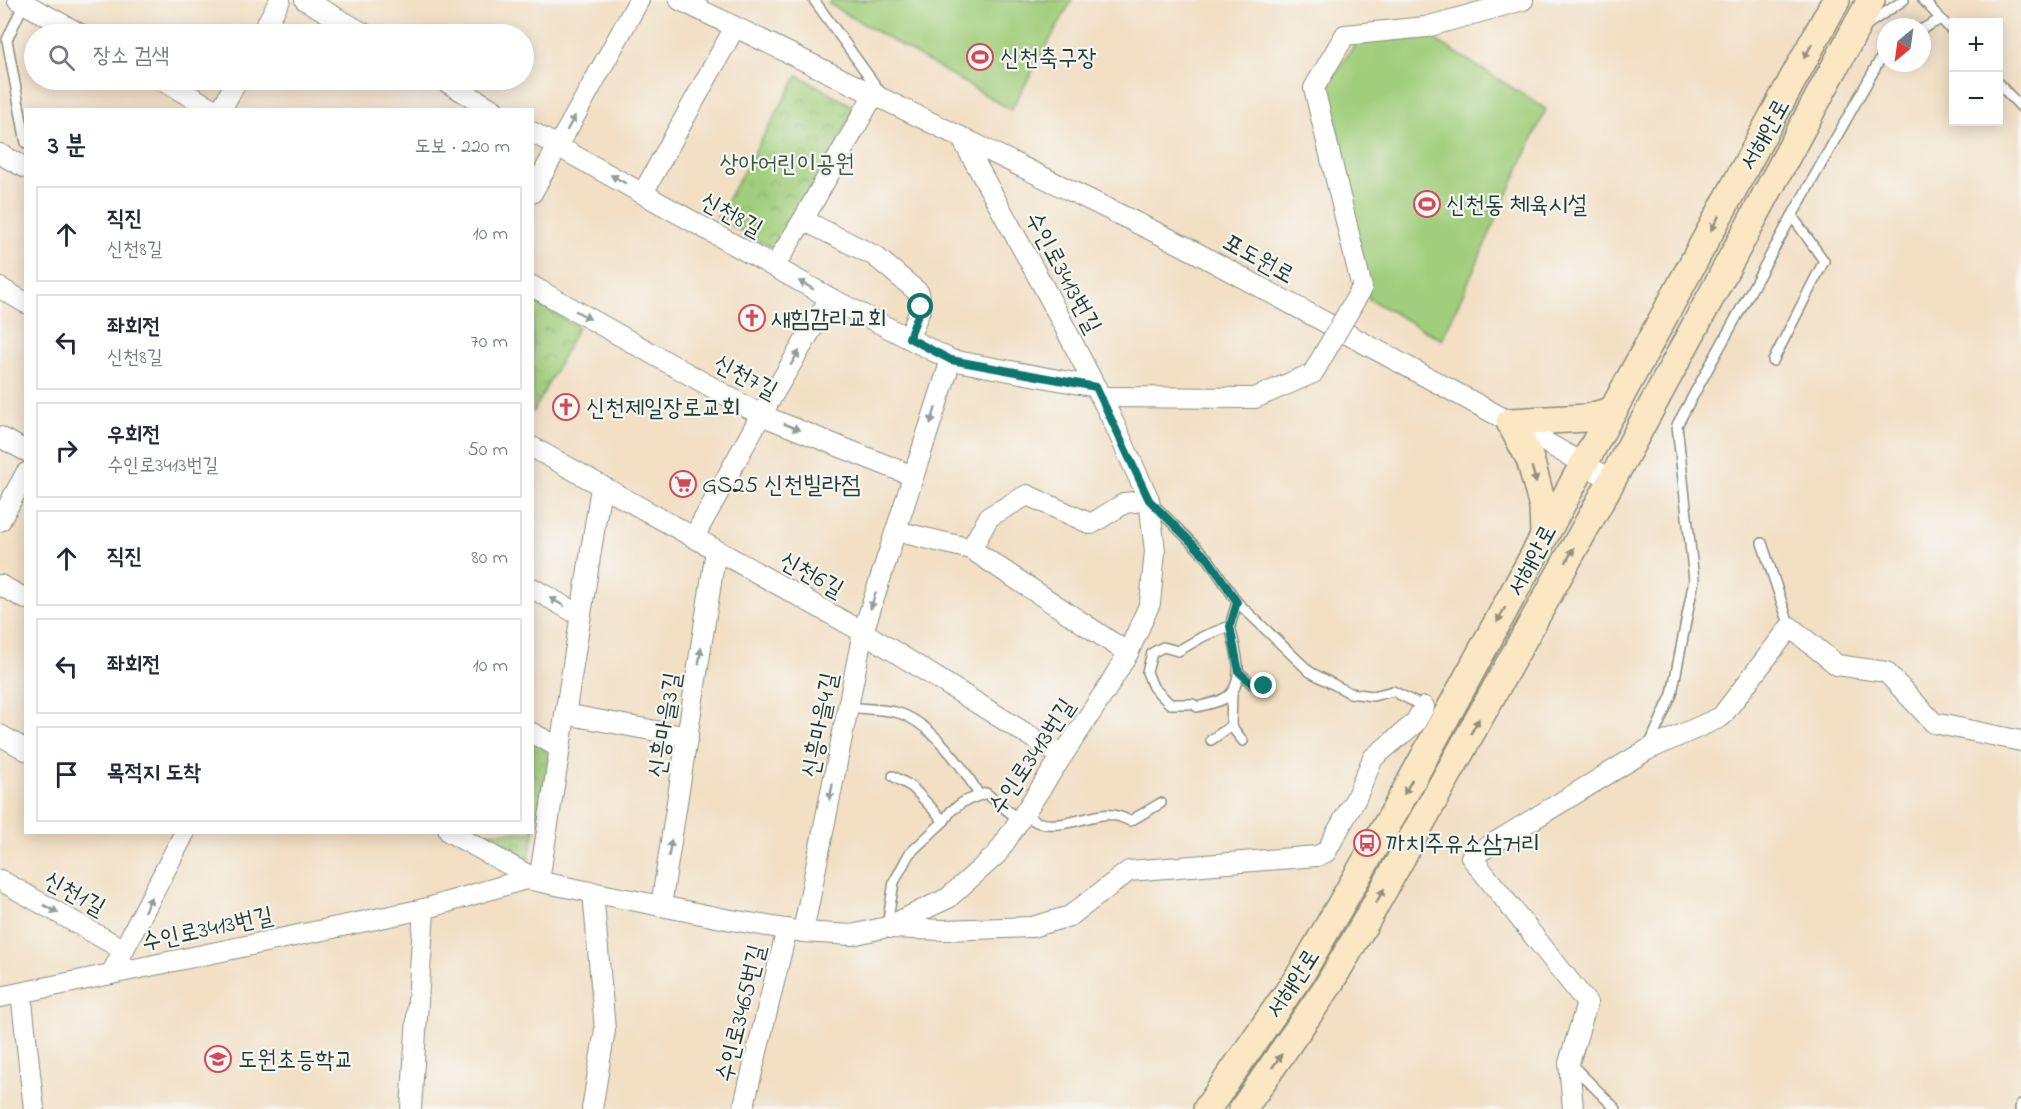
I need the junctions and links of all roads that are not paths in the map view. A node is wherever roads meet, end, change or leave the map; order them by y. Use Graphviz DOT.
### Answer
graph roads {
  1 [pos="280,0"];
  2 [pos="305,0"];
  3 [pos="639,0"];
  4 [pos="680,0"];
  5 [pos="814,0"];
  6 [pos="1523,0"];
  7 [pos="1836,0"];
  8 [pos="1871,0"];
  9 [pos="1904,0"];
  10 [pos="1923,0"];
  11 [pos="21,2"];
  12 [pos="1941,19"];
  13 [pos="62,24"];
  14 [pos="267,24"];
  15 [pos="347,24"];
  16 [pos="1931,24"];
  17 [pos="735,27"];
  18 [pos="1949,28"];
  19 [pos="1853,34"];
  20 [pos="1877,65"];
  21 [pos="2003,88"];
  22 [pos="179,90"];
  23 [pos="232,90"];
  24 [pos="460,90"];
  25 [pos="880,97"];
  26 [pos="211,108"];
  27 [pos="222,108"];
  28 [pos="492,108"];
  29 [pos="2021,108"];
  30 [pos="24,132"];
  31 [pos="534,133"];
  32 [pos="961,137"];
  33 [pos="558,146"];
  34 [pos="0,154"];
  35 [pos="24,167"];
  36 [pos="534,189"];
  37 [pos="643,193"];
  38 [pos="1792,216"];
  39 [pos="803,220"];
  40 [pos="774,267"];
  41 [pos="534,287"];
  42 [pos="0,288"];
  43 [pos="830,298"];
  44 [pos="24,302"];
  45 [pos="909,338"];
  46 [pos="951,360"];
  47 [pos="1773,361"];
  48 [pos="1098,392"];
  49 [pos="1614,410"];
  50 [pos="761,415"];
  51 [pos="1510,422"];
  52 [pos="0,436"];
  53 [pos="534,448"];
  54 [pos="24,450"];
  55 [pos="1583,464"];
  56 [pos="913,476"];
  57 [pos="24,477"];
  58 [pos="1612,480"];
  59 [pos="601,487"];
  60 [pos="1149,500"];
  61 [pos="0,520"];
  62 [pos="896,531"];
  63 [pos="1544,536"];
  64 [pos="694,537"];
  65 [pos="1762,543"];
  66 [pos="971,549"];
  67 [pos="716,550"];
  68 [pos="0,585"];
  69 [pos="534,589"];
  70 [pos="24,599"];
  71 [pos="1237,602"];
  72 [pos="581,616"];
  73 [pos="1230,626"];
  74 [pos="1790,627"];
  75 [pos="864,632"];
  76 [pos="1128,653"];
  77 [pos="1239,672"];
  78 [pos="1264,686"];
  79 [pos="1232,692"];
  80 [pos="848,707"];
  81 [pos="1435,713"];
  82 [pos="565,714"];
  83 [pos="1231,726"];
  84 [pos="534,734"];
  85 [pos="0,735"];
  86 [pos="688,737"];
  87 [pos="1211,740"];
  88 [pos="1243,741"];
  89 [pos="2021,741"];
  90 [pos="560,748"];
  91 [pos="24,749"];
  92 [pos="1647,750"];
  93 [pos="1062,756"];
  94 [pos="893,776"];
  95 [pos="979,795"];
  96 [pos="1161,803"];
  97 [pos="1021,817"];
  98 [pos="944,821"];
  99 [pos="180,834"];
  100 [pos="453,834"];
  101 [pos="0,880"];
  102 [pos="539,881"];
  103 [pos="593,892"];
  104 [pos="662,906"];
  105 [pos="424,909"];
  106 [pos="887,927"];
  107 [pos="795,930"];
  108 [pos="124,950"];
  109 [pos="111,974"];
  110 [pos="21,993"];
  111 [pos="0,997"];
  112 [pos="1569,1063"];
  113 [pos="2021,1104"];
  114 [pos="34,1109"];
  115 [pos="411,1109"];
  116 [pos="592,1109"];
  117 [pos="743,1109"];
  118 [pos="1207,1109"];
  119 [pos="1243,1109"];
  120 [pos="1573,1109"];
  121 [pos="1616,1109"];
  122 [pos="2020,1109"];
  1 -- 14 [label="street"];
  2 -- 15 [label="street"];
  33 -- 3 [label="street, one-way"];
  4 -- 17 [label="street, 포도원로"];
  5 -- 25 [label="lane"];
  6 -- 48 [label="street, 신천8길, bridge"];
  7 -- 49 [label="main road, 서해안로, one-way"];
  8 -- 19 [label="main road, 서해안로"];
  9 -- 19 [label="lane"];
  10 -- 12 [label="lane"];
  11 -- 13 [label="street"];
  11 -- 30 [label="lane"];
  12 -- 16 [label="lane"];
  12 -- 18 [label="lane"];
  17 -- 25 [label="street, 포도원로"];
  17 -- 37 [label="street"];
  19 -- 58 [label="main road, 서해안로"];
  20 -- 38 [label="lane"];
  21 -- 29 [label="lane"];
  22 -- 26 [label="street"];
  23 -- 27 [label="street"];
  24 -- 28 [label="street"];
  25 -- 32 [label="street, 포도원로"];
  25 -- 39 [label="street"];
  31 -- 33 [label="street, 신천8길"];
  32 -- 48 [label="street, 수인로3413번길"];
  32 -- 51 [label="street, 포도원로"];
  33 -- 36 [label="street"];
  37 -- 33 [label="street, 신천8길, one-way"];
  34 -- 35 [label="street"];
  37 -- 40 [label="street, 신천8길"];
  38 -- 47 [label="lane"];
  38 -- 92 [label="lane"];
  39 -- 40 [label="street"];
  39 -- 45 [label="street, 신천8길"];
  43 -- 40 [label="street, 신천8길, one-way"];
  41 -- 50 [label="street, 신천7길, one-way"];
  42 -- 44 [label="street"];
  43 -- 45 [label="street, 신천8길"];
  50 -- 43 [label="street, one-way"];
  45 -- 46 [label="street, 신천8길"];
  46 -- 48 [label="street, 신천8길"];
  46 -- 56 [label="street, 신흥마을4길, one-way"];
  48 -- 60 [label="street, 수인로3413번길"];
  49 -- 51 [label="main road"];
  49 -- 55 [label="main road, 서해안로"];
  50 -- 56 [label="street, 신천7길, one-way"];
  50 -- 64 [label="street"];
  51 -- 55 [label="street, 포도원로"];
  51 -- 63 [label="main road, one-way"];
  52 -- 54 [label="street"];
  53 -- 59 [label="street, 신천6길"];
  55 -- 58 [label="street, 포도원로"];
  55 -- 63 [label="main road, 서해안로"];
  56 -- 62 [label="street, 신흥마을4길"];
  57 -- 61 [label="street"];
  119 -- 58 [label="main road, 서해안로, one-way"];
  59 -- 64 [label="street, 신천6길"];
  59 -- 72 [label="street"];
  60 -- 66 [label="street"];
  60 -- 71 [label="lane"];
  60 -- 76 [label="street, 수인로3413번길"];
  62 -- 66 [label="street"];
  62 -- 75 [label="street, 신흥마을4길, one-way"];
  63 -- 81 [label="main road, 서해안로, one-way"];
  64 -- 67 [label="street, 신천6길"];
  65 -- 74 [label="lane"];
  66 -- 76 [label="street"];
  67 -- 75 [label="street, 신천6길"];
  86 -- 67 [label="street, 신흥마을3길, one-way"];
  68 -- 70 [label="street"];
  72 -- 69 [label="street, one-way"];
  71 -- 73 [label="lane"];
  71 -- 81 [label="lane"];
  72 -- 82 [label="street"];
  73 -- 77 [label="lane"];
  73 -- 79 [label="lane"];
  74 -- 89 [label="street"];
  74 -- 92 [label="street"];
  75 -- 80 [label="street, 신흥마을4길"];
  75 -- 93 [label="street, 신천6길"];
  76 -- 93 [label="street, 수인로3413번길"];
  77 -- 78 [label="lane"];
  77 -- 79 [label="lane"];
  79 -- 83 [label="lane"];
  80 -- 95 [label="lane"];
  80 -- 107 [label="street, 신흥마을4길, one-way"];
  81 -- 106 [label="street"];
  81 -- 118 [label="main road, 서해안로, one-way"];
  82 -- 86 [label="street"];
  82 -- 90 [label="street"];
  83 -- 87 [label="lane"];
  83 -- 88 [label="lane"];
  84 -- 90 [label="street"];
  85 -- 91 [label="street"];
  104 -- 86 [label="street, 신흥마을3길, one-way"];
  90 -- 102 [label="street"];
  92 -- 112 [label="street"];
  93 -- 97 [label="street, 수인로3413번길"];
  94 -- 98 [label="lane"];
  95 -- 97 [label="lane"];
  95 -- 98 [label="lane"];
  96 -- 97 [label="lane"];
  97 -- 106 [label="street, 수인로3413번길"];
  98 -- 106 [label="lane"];
  108 -- 99 [label="street, one-way"];
  100 -- 102 [label="street"];
  101 -- 108 [label="street, 신천1길, one-way"];
  102 -- 103 [label="street, 수인로3413번길"];
  102 -- 105 [label="street, 수인로3413번길"];
  103 -- 104 [label="street, 수인로3413번길"];
  103 -- 116 [label="street"];
  104 -- 107 [label="street, 수인로3413번길"];
  105 -- 109 [label="street, 수인로3413번길"];
  105 -- 115 [label="street"];
  106 -- 107 [label="street, 수인로3413번길"];
  107 -- 117 [label="street, 수인로3465번길"];
  108 -- 109 [label="street"];
  109 -- 110 [label="street, 수인로3413번길"];
  110 -- 111 [label="street, 수인로3413번길"];
  110 -- 114 [label="street"];
  112 -- 120 [label="street"];
  112 -- 121 [label="lane"];
  113 -- 122 [label="lane"];
}
